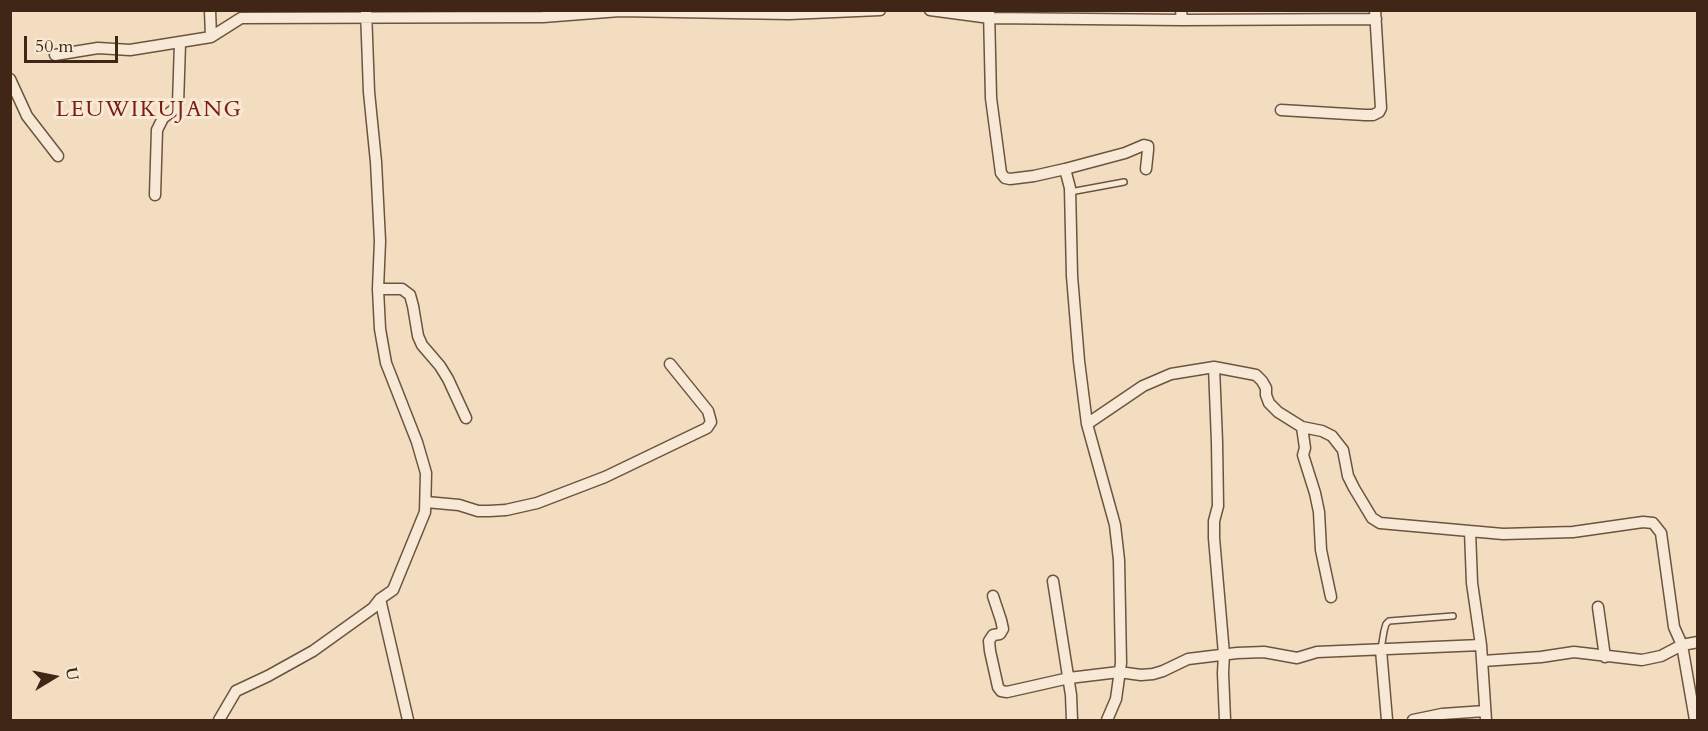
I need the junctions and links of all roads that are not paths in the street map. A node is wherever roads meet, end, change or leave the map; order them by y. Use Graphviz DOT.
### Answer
graph roads {
  1 [pos="210,10"];
  2 [pos="880,10"];
  3 [pos="930,10"];
  4 [pos="620,11"];
  5 [pos="366,14"];
  6 [pos="989,14"];
  7 [pos="1182,15"];
  8 [pos="1376,15"];
  9 [pos="211,37"];
  10 [pos="180,43"];
  11 [pos="55,55"];
  12 [pos="10,79"];
  13 [pos="1281,110"];
  14 [pos="58,156"];
  15 [pos="1065,169"];
  16 [pos="1146,169"];
  17 [pos="1124,182"];
  18 [pos="1070,192"];
  19 [pos="154,195"];
  20 [pos="378,289"];
  21 [pos="670,364"];
  22 [pos="1214,367"];
  23 [pos="466,418"];
  24 [pos="1087,424"];
  25 [pos="1302,427"];
  26 [pos="426,507"];
  27 [pos="1470,531"];
  28 [pos="1053,581"];
  29 [pos="993,596"];
  30 [pos="1331,597"];
  31 [pos="380,599"];
  32 [pos="1598,607"];
  33 [pos="1453,616"];
  34 [pos="1698,642"];
  35 [pos="1481,645"];
  36 [pos="1682,645"];
  37 [pos="1381,650"];
  38 [pos="1224,654"];
  39 [pos="1605,657"];
  40 [pos="1483,662"];
  41 [pos="1119,672"];
  42 [pos="1069,678"];
  43 [pos="1485,716"];
  44 [pos="219,720"];
  45 [pos="408,720"];
  46 [pos="1072,720"];
  47 [pos="1107,720"];
  48 [pos="1225,720"];
  49 [pos="1387,720"];
  50 [pos="1413,720"];
  51 [pos="1695,720"];
  1 -- 9 [label="street"];
  2 -- 4 [label="street"];
  3 -- 6 [label="street"];
  4 -- 5 [label="street"];
  5 -- 9 [label="street"];
  5 -- 20 [label="street"];
  6 -- 7 [label="street"];
  6 -- 15 [label="street"];
  7 -- 8 [label="street"];
  8 -- 13 [label="street"];
  9 -- 10 [label="street"];
  10 -- 11 [label="street"];
  10 -- 19 [label="street"];
  12 -- 14 [label="street"];
  15 -- 16 [label="street"];
  15 -- 18 [label="street"];
  17 -- 18 [label="lane"];
  18 -- 24 [label="street"];
  20 -- 23 [label="street"];
  20 -- 26 [label="street"];
  21 -- 26 [label="street"];
  22 -- 24 [label="street"];
  22 -- 25 [label="street"];
  22 -- 38 [label="street"];
  24 -- 41 [label="street"];
  25 -- 27 [label="street"];
  25 -- 30 [label="street"];
  26 -- 31 [label="street"];
  27 -- 35 [label="street"];
  27 -- 36 [label="street"];
  28 -- 42 [label="street"];
  29 -- 42 [label="street"];
  31 -- 44 [label="street"];
  31 -- 45 [label="street"];
  32 -- 39 [label="street"];
  33 -- 37 [label="lane"];
  34 -- 36 [label="street"];
  35 -- 37 [label="street"];
  35 -- 40 [label="street"];
  36 -- 39 [label="street"];
  36 -- 51 [label="street"];
  37 -- 38 [label="street"];
  37 -- 49 [label="street"];
  38 -- 41 [label="street"];
  38 -- 48 [label="street"];
  39 -- 40 [label="street"];
  40 -- 43 [label="street"];
  41 -- 42 [label="street"];
  41 -- 47 [label="street"];
  42 -- 46 [label="street"];
  43 -- 50 [label="street"];
}
